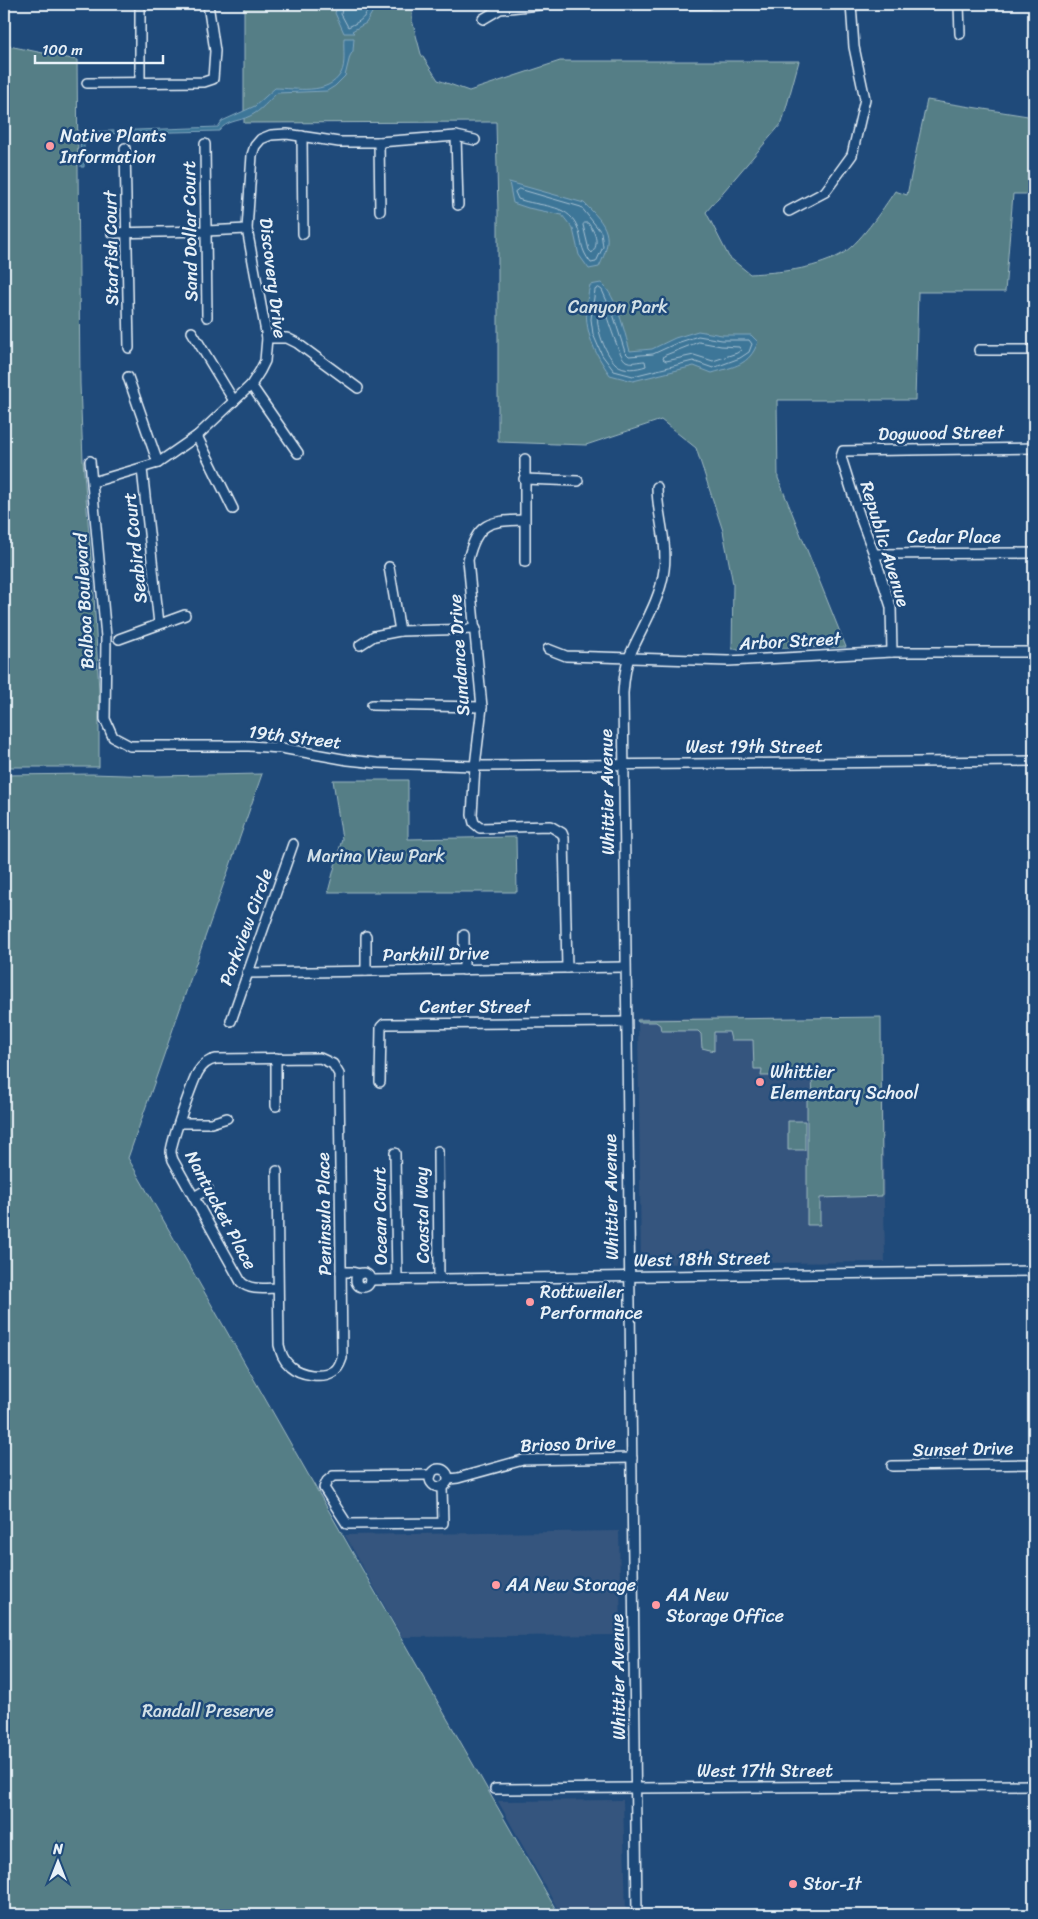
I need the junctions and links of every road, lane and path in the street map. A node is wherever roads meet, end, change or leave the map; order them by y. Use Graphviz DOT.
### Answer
graph roads {
  1 [pos="140,4"];
  2 [pos="208,4"];
  3 [pos="549,4"];
  4 [pos="709,4"];
  5 [pos="851,4"];
  6 [pos="960,4"];
  7 [pos="483,18"];
  8 [pos="960,34"];
  9 [pos="140,82"];
  10 [pos="87,83"];
  11 [pos="302,136"];
  12 [pos="456,136"];
  13 [pos="475,140"];
  14 [pos="379,142"];
  15 [pos="205,144"];
  16 [pos="125,148"];
  17 [pos="458,205"];
  18 [pos="380,211"];
  19 [pos="789,211"];
  20 [pos="247,229"];
  21 [pos="206,231"];
  22 [pos="112,233"];
  23 [pos="127,233"];
  24 [pos="303,234"];
  25 [pos="207,317"];
  26 [pos="192,332"];
  27 [pos="267,338"];
  28 [pos="130,348"];
  29 [pos="979,350"];
  30 [pos="1034,350"];
  31 [pos="128,377"];
  32 [pos="251,385"];
  33 [pos="358,388"];
  34 [pos="234,401"];
  35 [pos="197,436"];
  36 [pos="1034,448"];
  37 [pos="848,450"];
  38 [pos="298,453"];
  39 [pos="524,459"];
  40 [pos="90,462"];
  41 [pos="158,464"];
  42 [pos="142,469"];
  43 [pos="524,479"];
  44 [pos="578,481"];
  45 [pos="93,482"];
  46 [pos="657,487"];
  47 [pos="233,509"];
  48 [pos="524,520"];
  49 [pos="1034,553"];
  50 [pos="874,554"];
  51 [pos="525,562"];
  52 [pos="389,567"];
  53 [pos="185,615"];
  54 [pos="160,624"];
  55 [pos="476,629"];
  56 [pos="400,631"];
  57 [pos="119,638"];
  58 [pos="360,645"];
  59 [pos="548,649"];
  60 [pos="892,652"];
  61 [pos="1034,652"];
  62 [pos="630,657"];
  63 [pos="372,705"];
  64 [pos="482,706"];
  65 [pos="113,737"];
  66 [pos="1034,761"];
  67 [pos="622,764"];
  68 [pos="475,766"];
  69 [pos="293,844"];
  70 [pos="464,935"];
  71 [pos="366,936"];
  72 [pos="625,967"];
  73 [pos="566,968"];
  74 [pos="464,970"];
  75 [pos="366,971"];
  76 [pos="247,973"];
  77 [pos="230,1021"];
  78 [pos="626,1022"];
  79 [pos="276,1058"];
  80 [pos="380,1082"];
  81 [pos="276,1106"];
  82 [pos="227,1118"];
  83 [pos="180,1123"];
  84 [pos="438,1151"];
  85 [pos="395,1153"];
  86 [pos="277,1171"];
  87 [pos="208,1190"];
  88 [pos="194,1197"];
  89 [pos="1034,1271"];
  90 [pos="341,1272"];
  91 [pos="360,1274"];
  92 [pos="628,1276"];
  93 [pos="397,1279"];
  94 [pos="440,1279"];
  95 [pos="370,1280"];
  96 [pos="358,1285"];
  97 [pos="278,1288"];
  98 [pos="342,1288"];
  99 [pos="632,1458"];
  100 [pos="1034,1464"];
  101 [pos="892,1466"];
  102 [pos="431,1475"];
  103 [pos="448,1479"];
  104 [pos="442,1487"];
  105 [pos="1034,1785"];
  106 [pos="636,1788"];
  107 [pos="495,1789"];
  108 [pos="637,1915"];
  1 -- 9 [label="street"];
  2 -- 9 [label="street"];
  3 -- 4 [label="street"];
  3 -- 7 [label="street"];
  5 -- 19 [label="street"];
  6 -- 8 [label="street"];
  9 -- 10 [label="street"];
  11 -- 14 [label="street, Discovery Drive"];
  11 -- 20 [label="street, Discovery Drive"];
  11 -- 24 [label="street"];
  12 -- 13 [label="street, Discovery Drive"];
  12 -- 14 [label="street, Discovery Drive"];
  12 -- 17 [label="street"];
  14 -- 18 [label="street"];
  15 -- 21 [label="street, Sand Dollar Court"];
  16 -- 23 [label="street, Starfish Court"];
  20 -- 21 [label="street"];
  20 -- 27 [label="street, Discovery Drive"];
  21 -- 23 [label="street"];
  21 -- 25 [label="street, Sand Dollar Court"];
  22 -- 23 [label="street"];
  23 -- 28 [label="street, Starfish Court"];
  26 -- 34 [label="street"];
  27 -- 32 [label="street, Discovery Drive"];
  27 -- 33 [label="street"];
  29 -- 30 [label="street"];
  31 -- 41 [label="street"];
  32 -- 34 [label="street, Discovery Drive"];
  32 -- 38 [label="street"];
  34 -- 35 [label="street, Discovery Drive"];
  35 -- 41 [label="street, Discovery Drive"];
  35 -- 47 [label="street"];
  36 -- 37 [label="street, Dogwood Street"];
  37 -- 50 [label="street, Republic Avenue"];
  39 -- 43 [label="street"];
  40 -- 45 [label="street, Balboa Boulevard"];
  41 -- 42 [label="street, Discovery Drive"];
  42 -- 45 [label="street, Discovery Drive"];
  42 -- 54 [label="street, Seabird Court"];
  43 -- 44 [label="street"];
  43 -- 48 [label="street"];
  45 -- 65 [label="street, Balboa Boulevard"];
  46 -- 62 [label="street, Whittier Avenue"];
  48 -- 51 [label="street"];
  48 -- 55 [label="street, Sundance Drive"];
  49 -- 50 [label="street, Cedar Place"];
  50 -- 60 [label="street, Republic Avenue"];
  52 -- 56 [label="street"];
  53 -- 54 [label="street, Seabird Court"];
  54 -- 57 [label="street, Seabird Court"];
  55 -- 56 [label="street"];
  55 -- 64 [label="street, Sundance Drive"];
  56 -- 58 [label="street"];
  59 -- 62 [label="street, Arbor Street"];
  60 -- 61 [label="street, Arbor Street"];
  60 -- 62 [label="street, Arbor Street"];
  62 -- 67 [label="street, Whittier Avenue"];
  63 -- 64 [label="street"];
  64 -- 68 [label="street, Sundance Drive"];
  65 -- 68 [label="street, 19th Street"];
  66 -- 67 [label="street, West 19th Street"];
  67 -- 68 [label="street, West 19th Street"];
  67 -- 72 [label="street, Whittier Avenue"];
  68 -- 73 [label="street, Sundance Drive"];
  69 -- 76 [label="street, Parkview Circle"];
  70 -- 74 [label="street"];
  71 -- 75 [label="street"];
  72 -- 73 [label="street, Parkhill Drive"];
  72 -- 78 [label="street, Whittier Avenue"];
  73 -- 74 [label="street, Parkhill Drive"];
  74 -- 75 [label="street, Parkhill Drive"];
  75 -- 76 [label="street, Parkhill Drive"];
  76 -- 77 [label="street, Parkview Circle"];
  78 -- 80 [label="street, Center Street"];
  78 -- 92 [label="street, Whittier Avenue"];
  79 -- 81 [label="street"];
  79 -- 83 [label="street, Nantucket Place"];
  79 -- 90 [label="street, Peninsula Place"];
  82 -- 83 [label="street"];
  83 -- 88 [label="street, Nantucket Place"];
  84 -- 94 [label="street, Coastal Way"];
  85 -- 93 [label="street, Ocean Court"];
  86 -- 97 [label="street"];
  87 -- 88 [label="street"];
  88 -- 97 [label="street, Nantucket Place"];
  89 -- 92 [label="street, West 18th Street"];
  90 -- 91 [label="street"];
  90 -- 98 [label="street, Peninsula Place"];
  91 -- 95 [label="street"];
  91 -- 96 [label="street"];
  92 -- 94 [label="street, West 18th Street"];
  92 -- 99 [label="street, Whittier Avenue"];
  93 -- 94 [label="street, West 18th Street"];
  93 -- 95 [label="street, West 18th Street"];
  95 -- 96 [label="street, West 18th Street"];
  96 -- 98 [label="street, West 18th Street"];
  97 -- 98 [label="street, Peninsula Place"];
  99 -- 103 [label="street, Brioso Drive"];
  99 -- 106 [label="street, Whittier Avenue"];
  100 -- 101 [label="street, Sunset Drive"];
  102 -- 103 [label="street, Brioso Drive"];
  102 -- 104 [label="street"];
  102 -- 104 [label="street, Brioso Drive"];
  103 -- 104 [label="street"];
  105 -- 106 [label="street, West 17th Street"];
  106 -- 107 [label="street, West 17th Street"];
  106 -- 108 [label="street, Whittier Avenue"];
}
